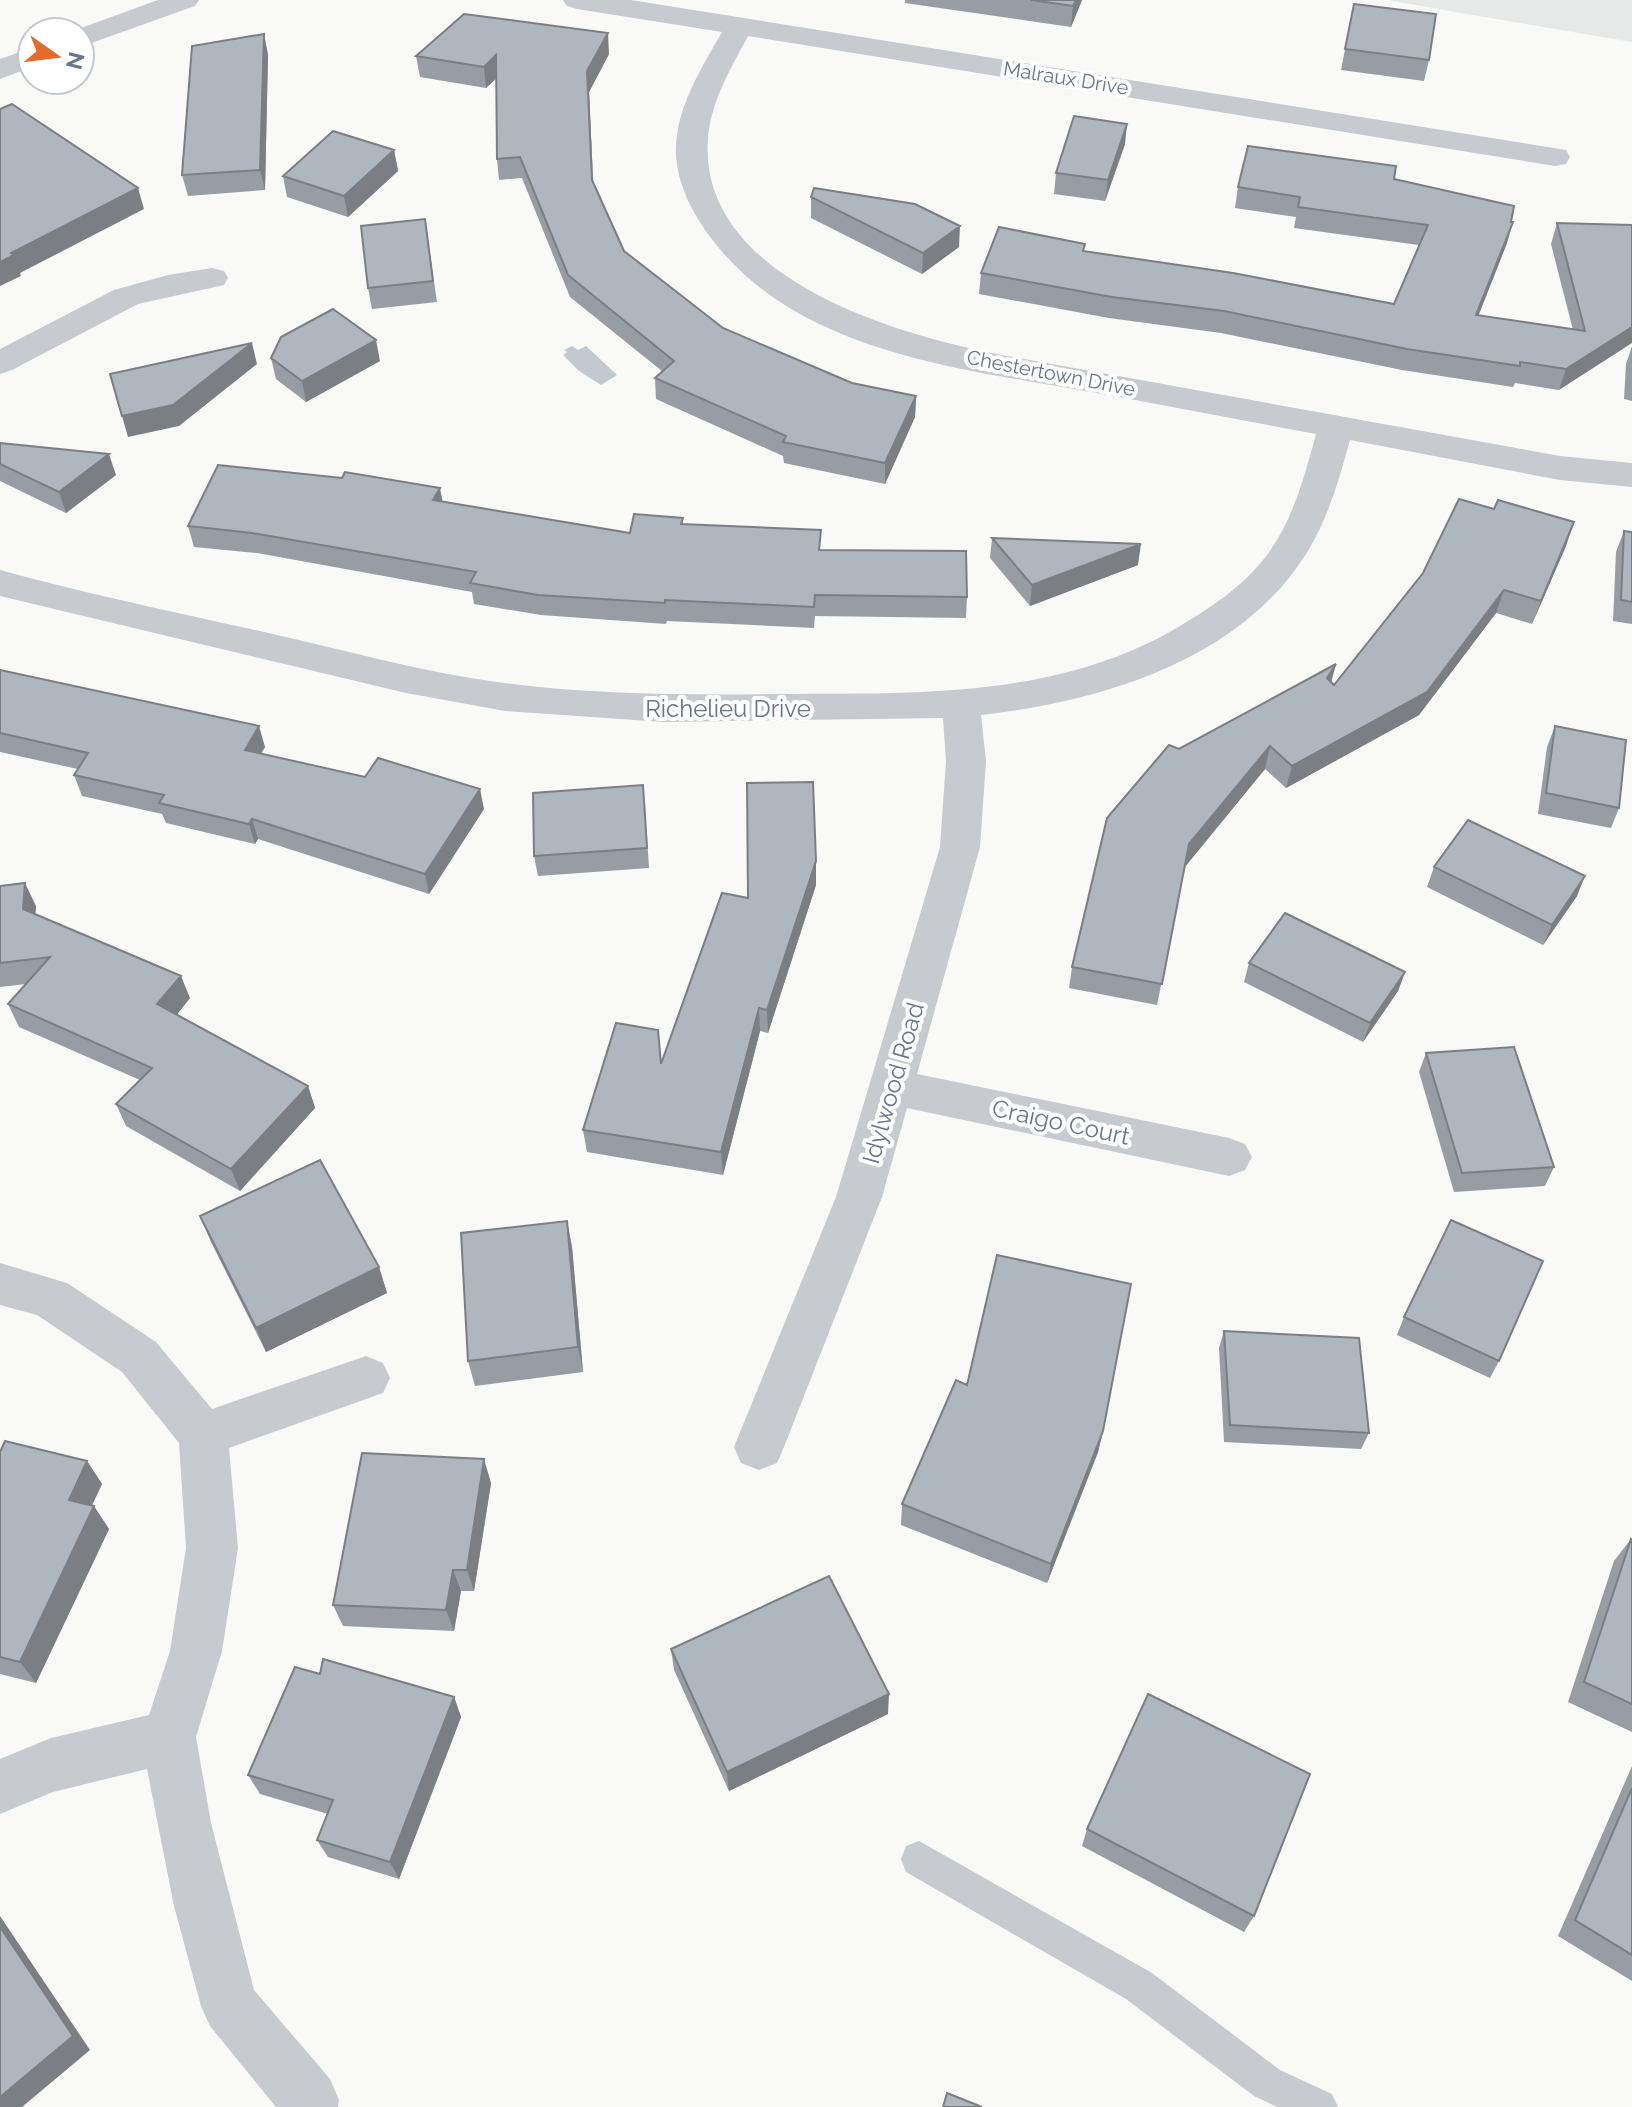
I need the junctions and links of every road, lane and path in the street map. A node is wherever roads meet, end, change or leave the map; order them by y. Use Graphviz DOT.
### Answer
graph roads {
  1 [pos="185,0"];
  2 [pos="577,0"];
  3 [pos="739,27"];
  4 [pos="96,32"];
  5 [pos="1555,157"];
  6 [pos="212,278"];
  7 [pos="0,363"];
  8 [pos="1336,427"];
  9 [pos="1632,475"];
  10 [pos="0,583"];
  11 [pos="961,704"];
  12 [pos="893,1087"];
  13 [pos="1229,1157"];
  14 [pos="0,1284"];
  15 [pos="366,1378"];
  16 [pos="203,1435"];
  17 [pos="759,1447"];
  18 [pos="169,1737"];
  19 [pos="0,1787"];
  20 [pos="919,1859"];
  21 [pos="309,2104"];
  22 [pos="1319,2107"];
  1 -- 4 [label="street"];
  2 -- 3 [label="street, Malraux Drive"];
  3 -- 5 [label="street, Malraux Drive"];
  3 -- 8 [label="street, Chestertown Drive"];
  6 -- 7 [label="street"];
  8 -- 9 [label="street, Chestertown Drive"];
  8 -- 11 [label="street, Richelieu Drive"];
  10 -- 11 [label="street, Richelieu Drive"];
  11 -- 12 [label="street, Idylwood Road"];
  12 -- 13 [label="street, Craigo Court"];
  12 -- 17 [label="street, Idylwood Road"];
  14 -- 16 [label="street"];
  15 -- 16 [label="street"];
  16 -- 18 [label="street"];
  18 -- 19 [label="street"];
  18 -- 21 [label="street"];
  20 -- 22 [label="lane"];
}
